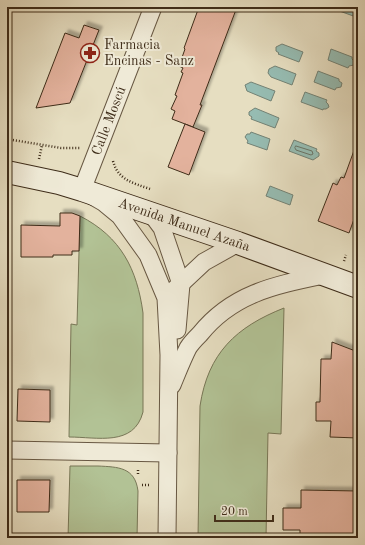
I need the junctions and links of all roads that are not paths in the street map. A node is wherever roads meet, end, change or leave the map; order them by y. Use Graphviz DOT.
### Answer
graph roads {
  1 [pos="153,7"];
  2 [pos="7,172"];
  3 [pos="82,190"];
  4 [pos="150,212"];
  5 [pos="238,243"];
  6 [pos="324,275"];
  7 [pos="181,284"];
  8 [pos="358,287"];
  9 [pos="166,298"];
  10 [pos="169,355"];
  11 [pos="169,392"];
  12 [pos="7,450"];
  13 [pos="168,453"];
  14 [pos="167,538"];
  1 -- 3 [label="street, Calle Moscú"];
  2 -- 3 [label="street, Avenida Manuel Azaña"];
  3 -- 4 [label="street, Avenida Manuel Azaña"];
  3 -- 9 [label="street"];
  4 -- 5 [label="street, Avenida Manuel Azaña"];
  4 -- 7 [label="street"];
  5 -- 6 [label="street, Avenida Manuel Azaña"];
  5 -- 7 [label="street"];
  6 -- 8 [label="street, Avenida Manuel Azaña"];
  6 -- 11 [label="street"];
  7 -- 9 [label="street"];
  7 -- 10 [label="street"];
  9 -- 10 [label="street"];
  10 -- 11 [label="street"];
  11 -- 13 [label="street"];
  12 -- 13 [label="street"];
  13 -- 14 [label="street"];
}
